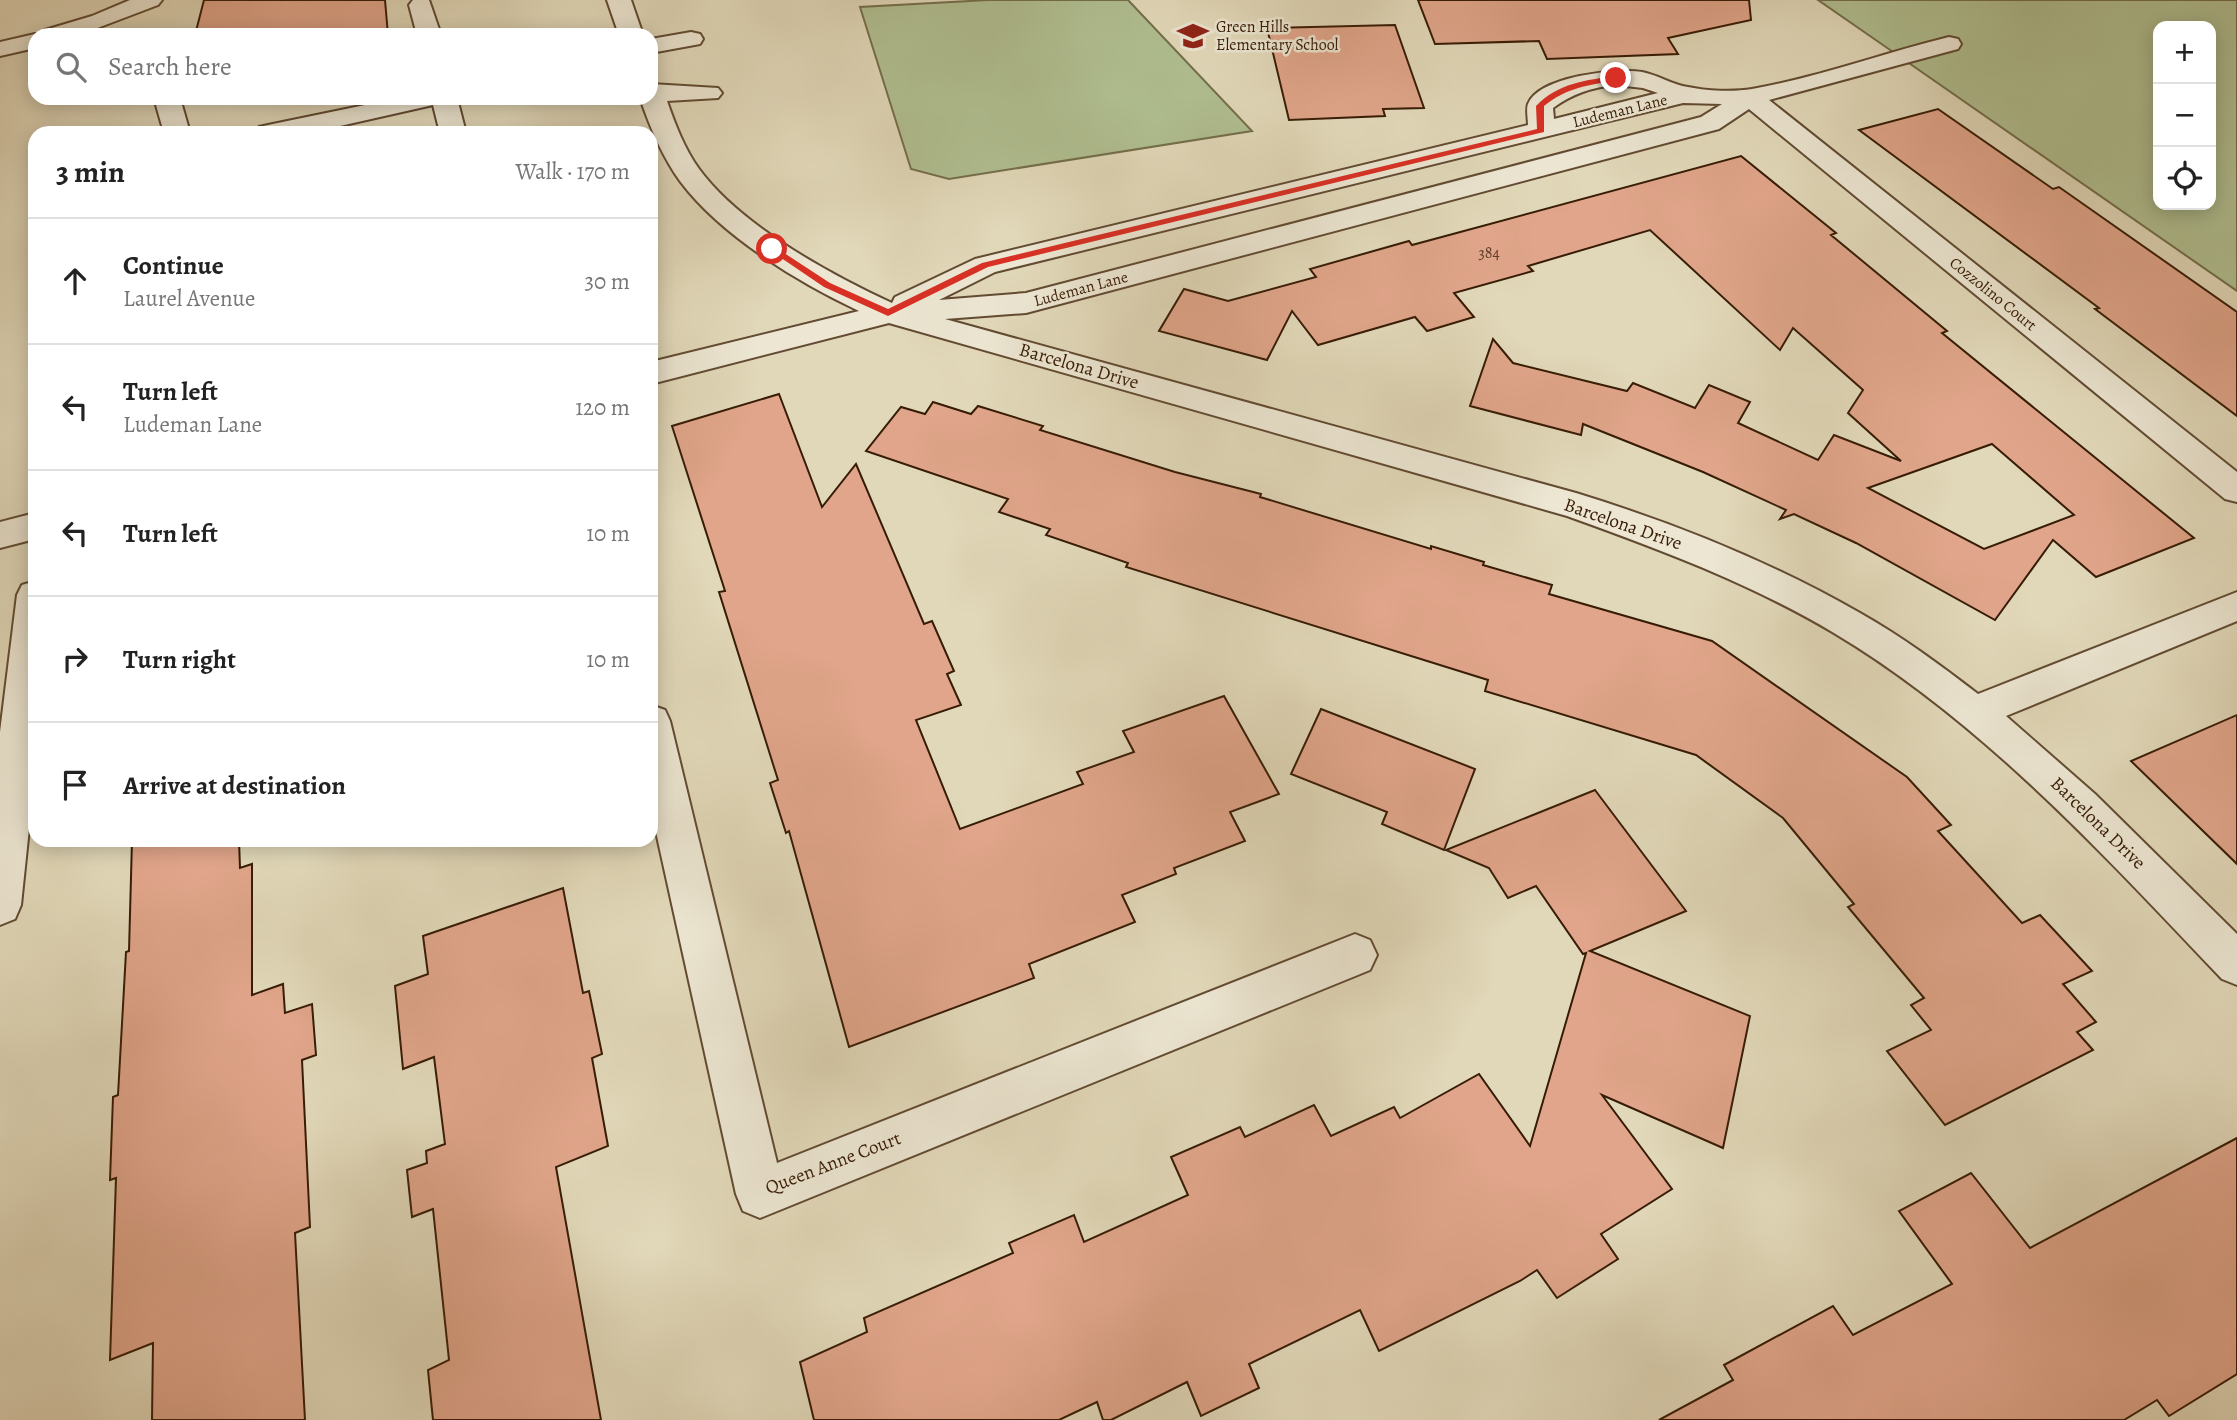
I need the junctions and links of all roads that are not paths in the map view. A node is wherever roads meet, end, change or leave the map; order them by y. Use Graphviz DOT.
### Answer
graph roads {
  1 [pos="150,0"];
  2 [pos="619,0"];
  3 [pos="421,5"];
  4 [pos="77,28"];
  5 [pos="427,28"];
  6 [pos="629,28"];
  7 [pos="691,38"];
  8 [pos="28,43"];
  9 [pos="1949,44"];
  10 [pos="658,45"];
  11 [pos="0,49"];
  12 [pos="658,92"];
  13 [pos="709,93"];
  14 [pos="1683,95"];
  15 [pos="1750,97"];
  16 [pos="169,105"];
  17 [pos="402,105"];
  18 [pos="446,105"];
  19 [pos="656,105"];
  20 [pos="175,126"];
  21 [pos="305,126"];
  22 [pos="451,126"];
  23 [pos="1541,130"];
  24 [pos="888,313"];
  25 [pos="658,371"];
  26 [pos="2237,490"];
  27 [pos="28,528"];
  28 [pos="0,535"];
  29 [pos="2237,606"];
  30 [pos="28,657"];
  31 [pos="1974,712"];
  32 [pos="658,751"];
  33 [pos="0,905"];
  34 [pos="1355,955"];
  35 [pos="2237,964"];
  1 -- 4 [label="street"];
  2 -- 6 [label="street"];
  3 -- 5 [label="street"];
  7 -- 10 [label="street"];
  8 -- 11 [label="street"];
  9 -- 15 [label="street, Ludeman Lane"];
  12 -- 13 [label="street"];
  14 -- 15 [label="street, Ludeman Lane"];
  14 -- 23 [label="street, Ludeman Lane"];
  14 -- 23 [label="street"];
  15 -- 24 [label="street, Ludeman Lane"];
  15 -- 26 [label="street, Cozzolino Court"];
  16 -- 20 [label="street"];
  17 -- 21 [label="street"];
  18 -- 22 [label="street"];
  19 -- 24 [label="street, Barcelona Drive"];
  23 -- 24 [label="street, Ludeman Lane"];
  24 -- 25 [label="street, Ludeman Lane"];
  24 -- 31 [label="street, Barcelona Drive"];
  27 -- 28 [label="street"];
  29 -- 31 [label="street"];
  30 -- 33 [label="street"];
  31 -- 35 [label="street, Barcelona Drive"];
  32 -- 34 [label="street, Queen Anne Court"];
}
